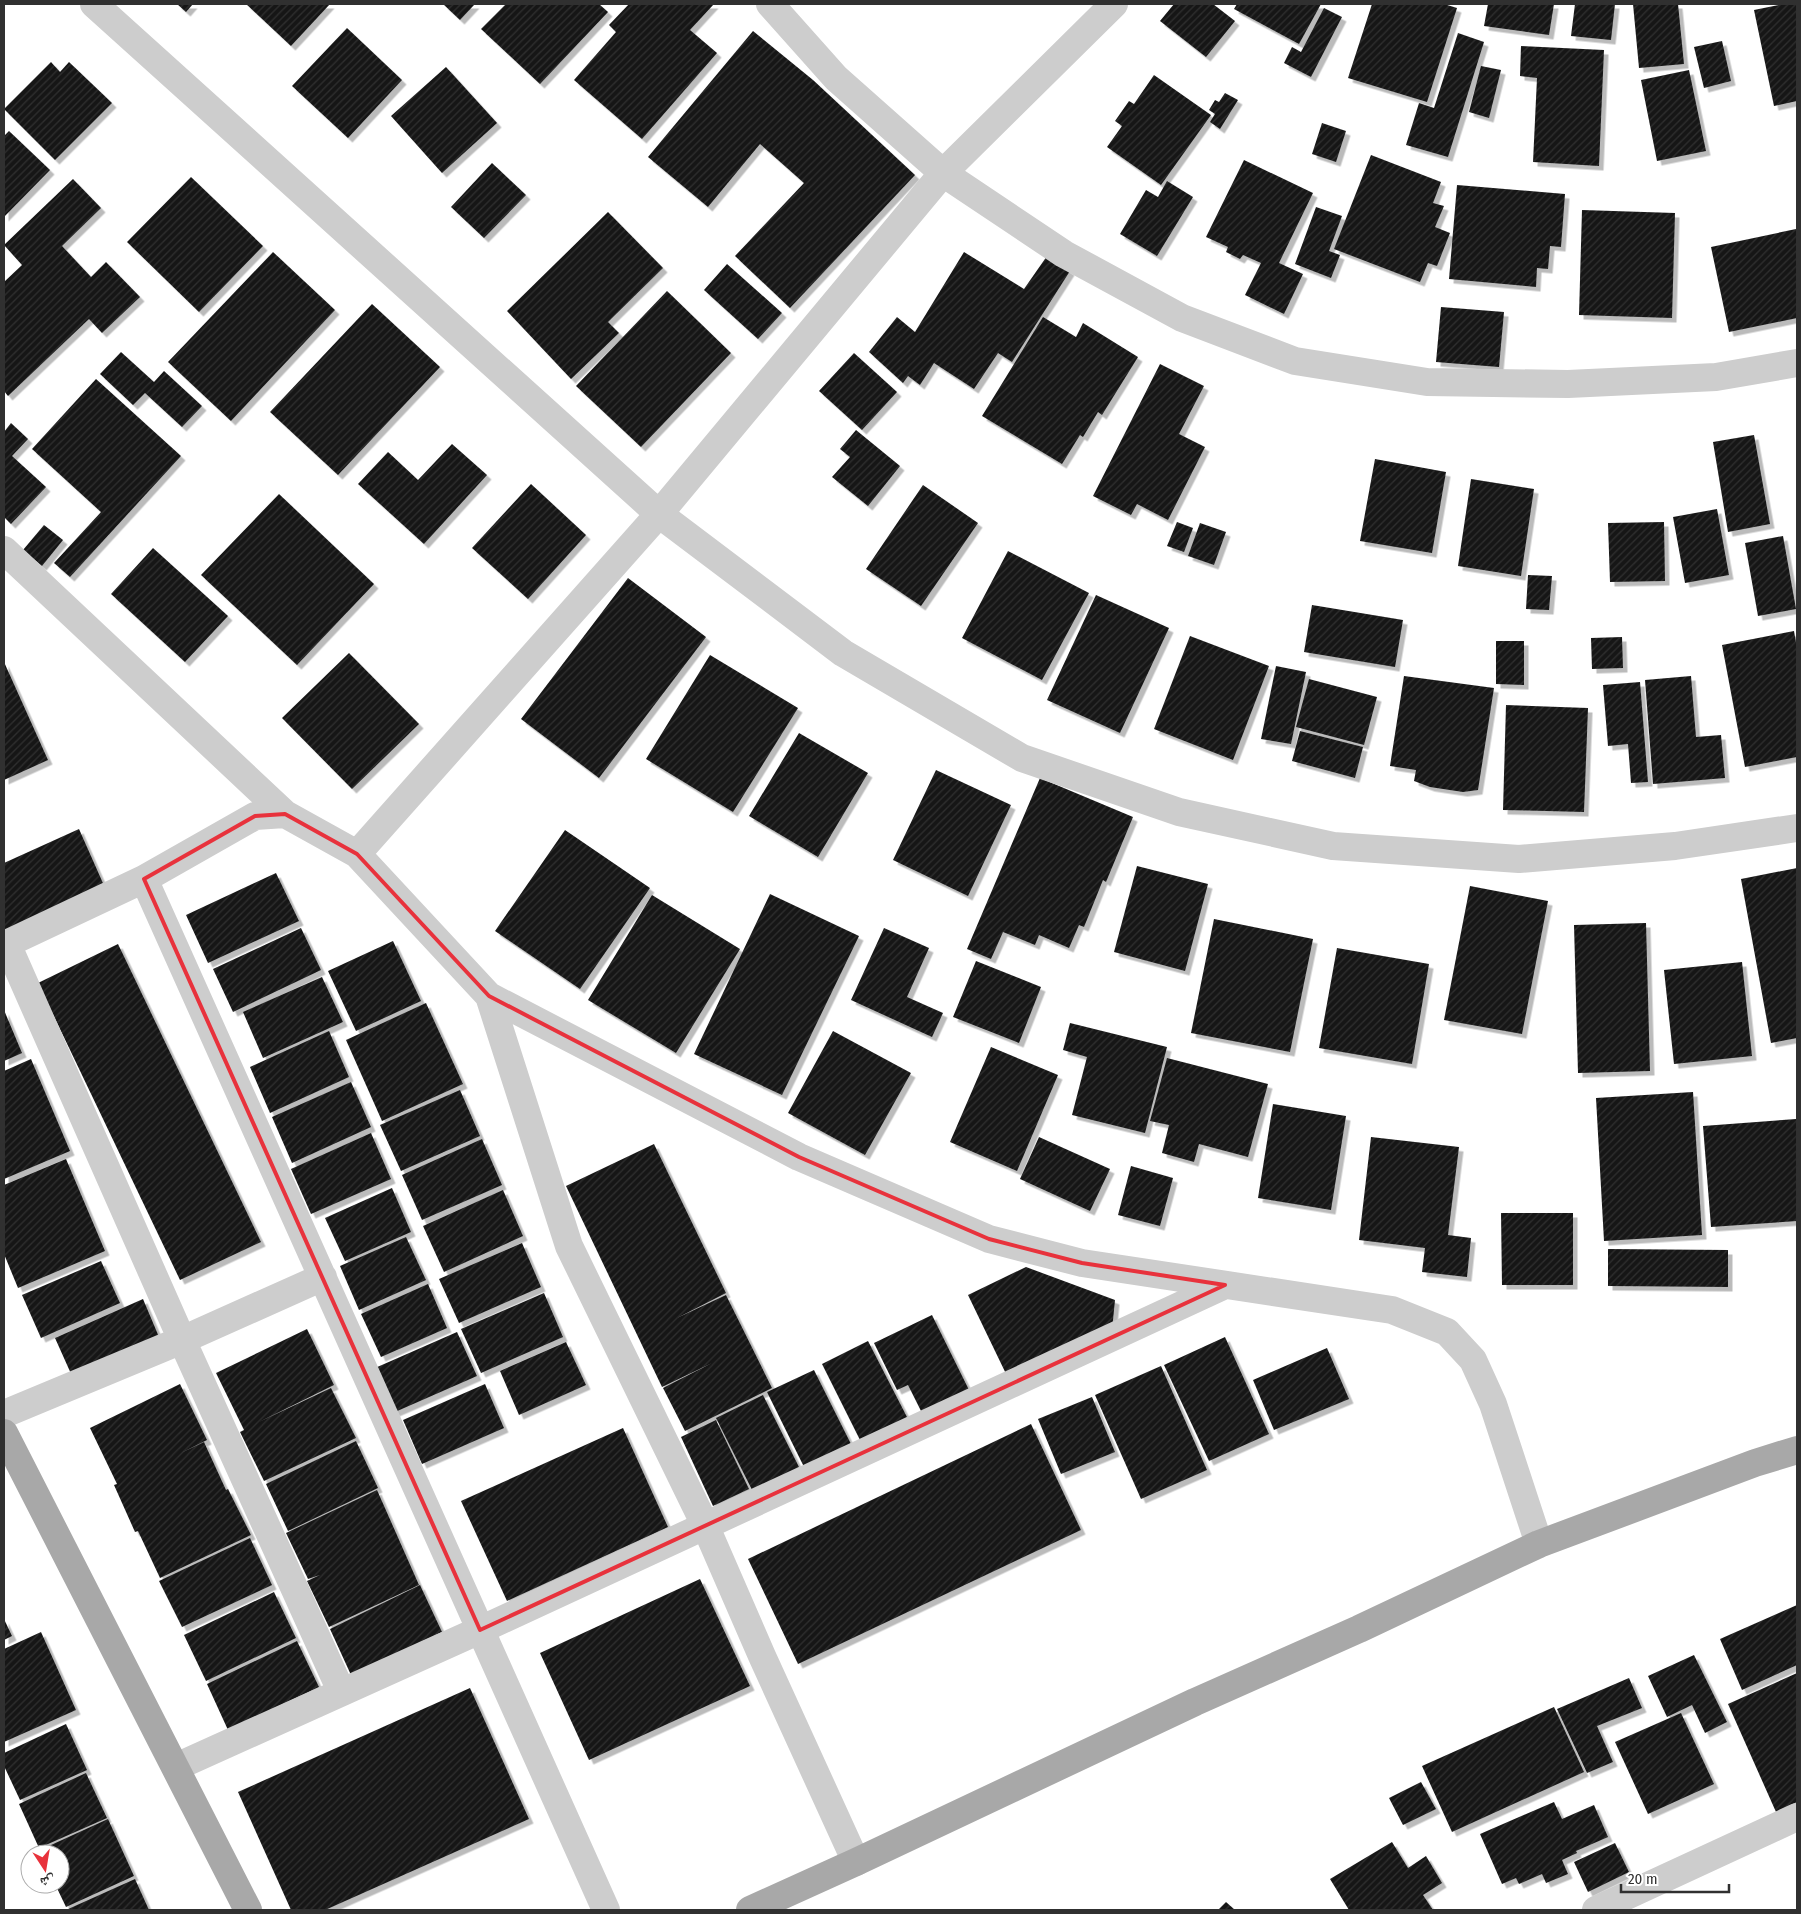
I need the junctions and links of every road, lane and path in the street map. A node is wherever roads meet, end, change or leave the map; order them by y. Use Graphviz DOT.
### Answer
graph roads {
  1 [pos="94,4"];
  2 [pos="770,4"];
  3 [pos="1114,4"];
  4 [pos="942,173"];
  5 [pos="1797,362"];
  6 [pos="659,514"];
  7 [pos="4,550"];
  8 [pos="285,814"];
  9 [pos="1797,828"];
  10 [pos="356,854"];
  11 [pos="144,879"];
  12 [pos="5,945"];
  13 [pos="489,996"];
  14 [pos="323,1277"];
  15 [pos="1225,1285"];
  16 [pos="182,1340"];
  17 [pos="4,1414"];
  18 [pos="4,1433"];
  19 [pos="1797,1450"];
  20 [pos="704,1525"];
  21 [pos="1538,1544"];
  22 [pos="480,1630"];
  23 [pos="341,1691"];
  24 [pos="176,1767"];
  25 [pos="1797,1817"];
  26 [pos="856,1862"];
  27 [pos="248,1910"];
  28 [pos="606,1910"];
  29 [pos="750,1910"];
  30 [pos="1596,1910"];
  1 -- 6 [label="street"];
  2 -- 4 [label="street"];
  3 -- 4 [label="street"];
  4 -- 5 [label="street"];
  4 -- 6 [label="street"];
  6 -- 9 [label="street"];
  6 -- 10 [label="street"];
  7 -- 8 [label="street"];
  8 -- 10 [label="street"];
  8 -- 11 [label="street"];
  10 -- 13 [label="street"];
  11 -- 12 [label="street"];
  11 -- 14 [label="street"];
  12 -- 16 [label="street"];
  13 -- 15 [label="street"];
  13 -- 20 [label="street"];
  14 -- 16 [label="street"];
  14 -- 22 [label="street"];
  15 -- 20 [label="street"];
  15 -- 21 [label="street"];
  16 -- 17 [label="street"];
  16 -- 23 [label="street"];
  18 -- 24 [label="main road"];
  19 -- 21 [label="main road"];
  20 -- 22 [label="street"];
  20 -- 26 [label="street"];
  21 -- 26 [label="main road"];
  22 -- 23 [label="street"];
  22 -- 28 [label="street"];
  23 -- 24 [label="street"];
  24 -- 27 [label="main road"];
  25 -- 30 [label="street"];
  26 -- 29 [label="main road"];
}
